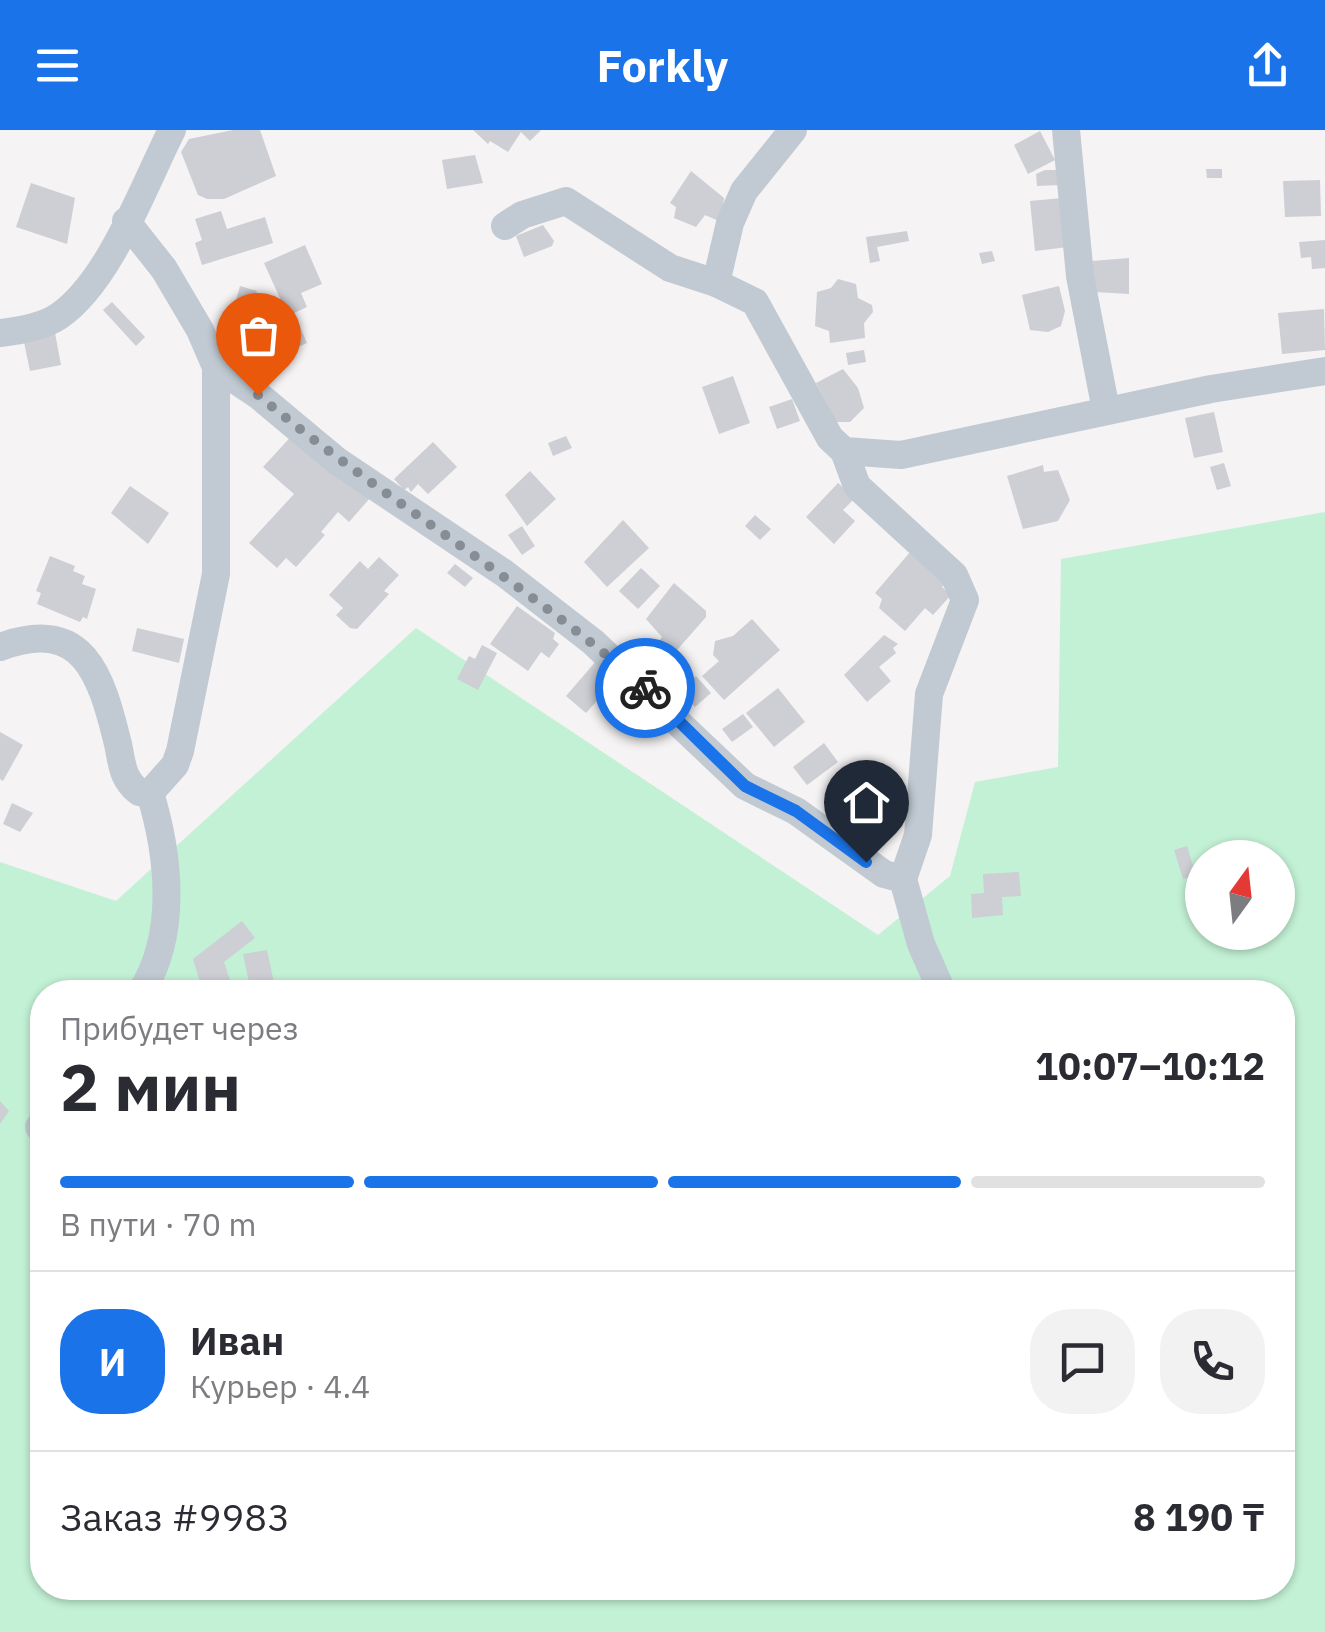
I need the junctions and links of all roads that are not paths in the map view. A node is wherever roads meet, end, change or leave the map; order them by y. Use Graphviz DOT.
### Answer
graph roads {
  1 [pos="172,130"];
  2 [pos="793,130"];
  3 [pos="1066,130"];
  4 [pos="126,221"];
  5 [pos="504,226"];
  6 [pos="716,283"];
  7 [pos="0,333"];
  8 [pos="216,367"];
  9 [pos="1325,371"];
  10 [pos="1106,410"];
  11 [pos="844,451"];
  12 [pos="880,456"];
  13 [pos="858,486"];
  14 [pos="0,647"];
  15 [pos="150,793"];
  16 [pos="903,879"];
  17 [pos="149,980"];
  18 [pos="937,980"];
  1 -- 4 [label="street"];
  2 -- 6 [label="street"];
  3 -- 10 [label="street"];
  4 -- 7 [label="street"];
  4 -- 8 [label="street"];
  5 -- 6 [label="street"];
  6 -- 11 [label="street"];
  8 -- 15 [label="street"];
  8 -- 16 [label="street"];
  9 -- 10 [label="street"];
  10 -- 12 [label="street"];
  11 -- 12 [label="street"];
  11 -- 13 [label="street"];
  12 -- 13 [label="street"];
  13 -- 16 [label="street"];
  14 -- 15 [label="street"];
  15 -- 17 [label="street"];
  16 -- 18 [label="street"];
}
